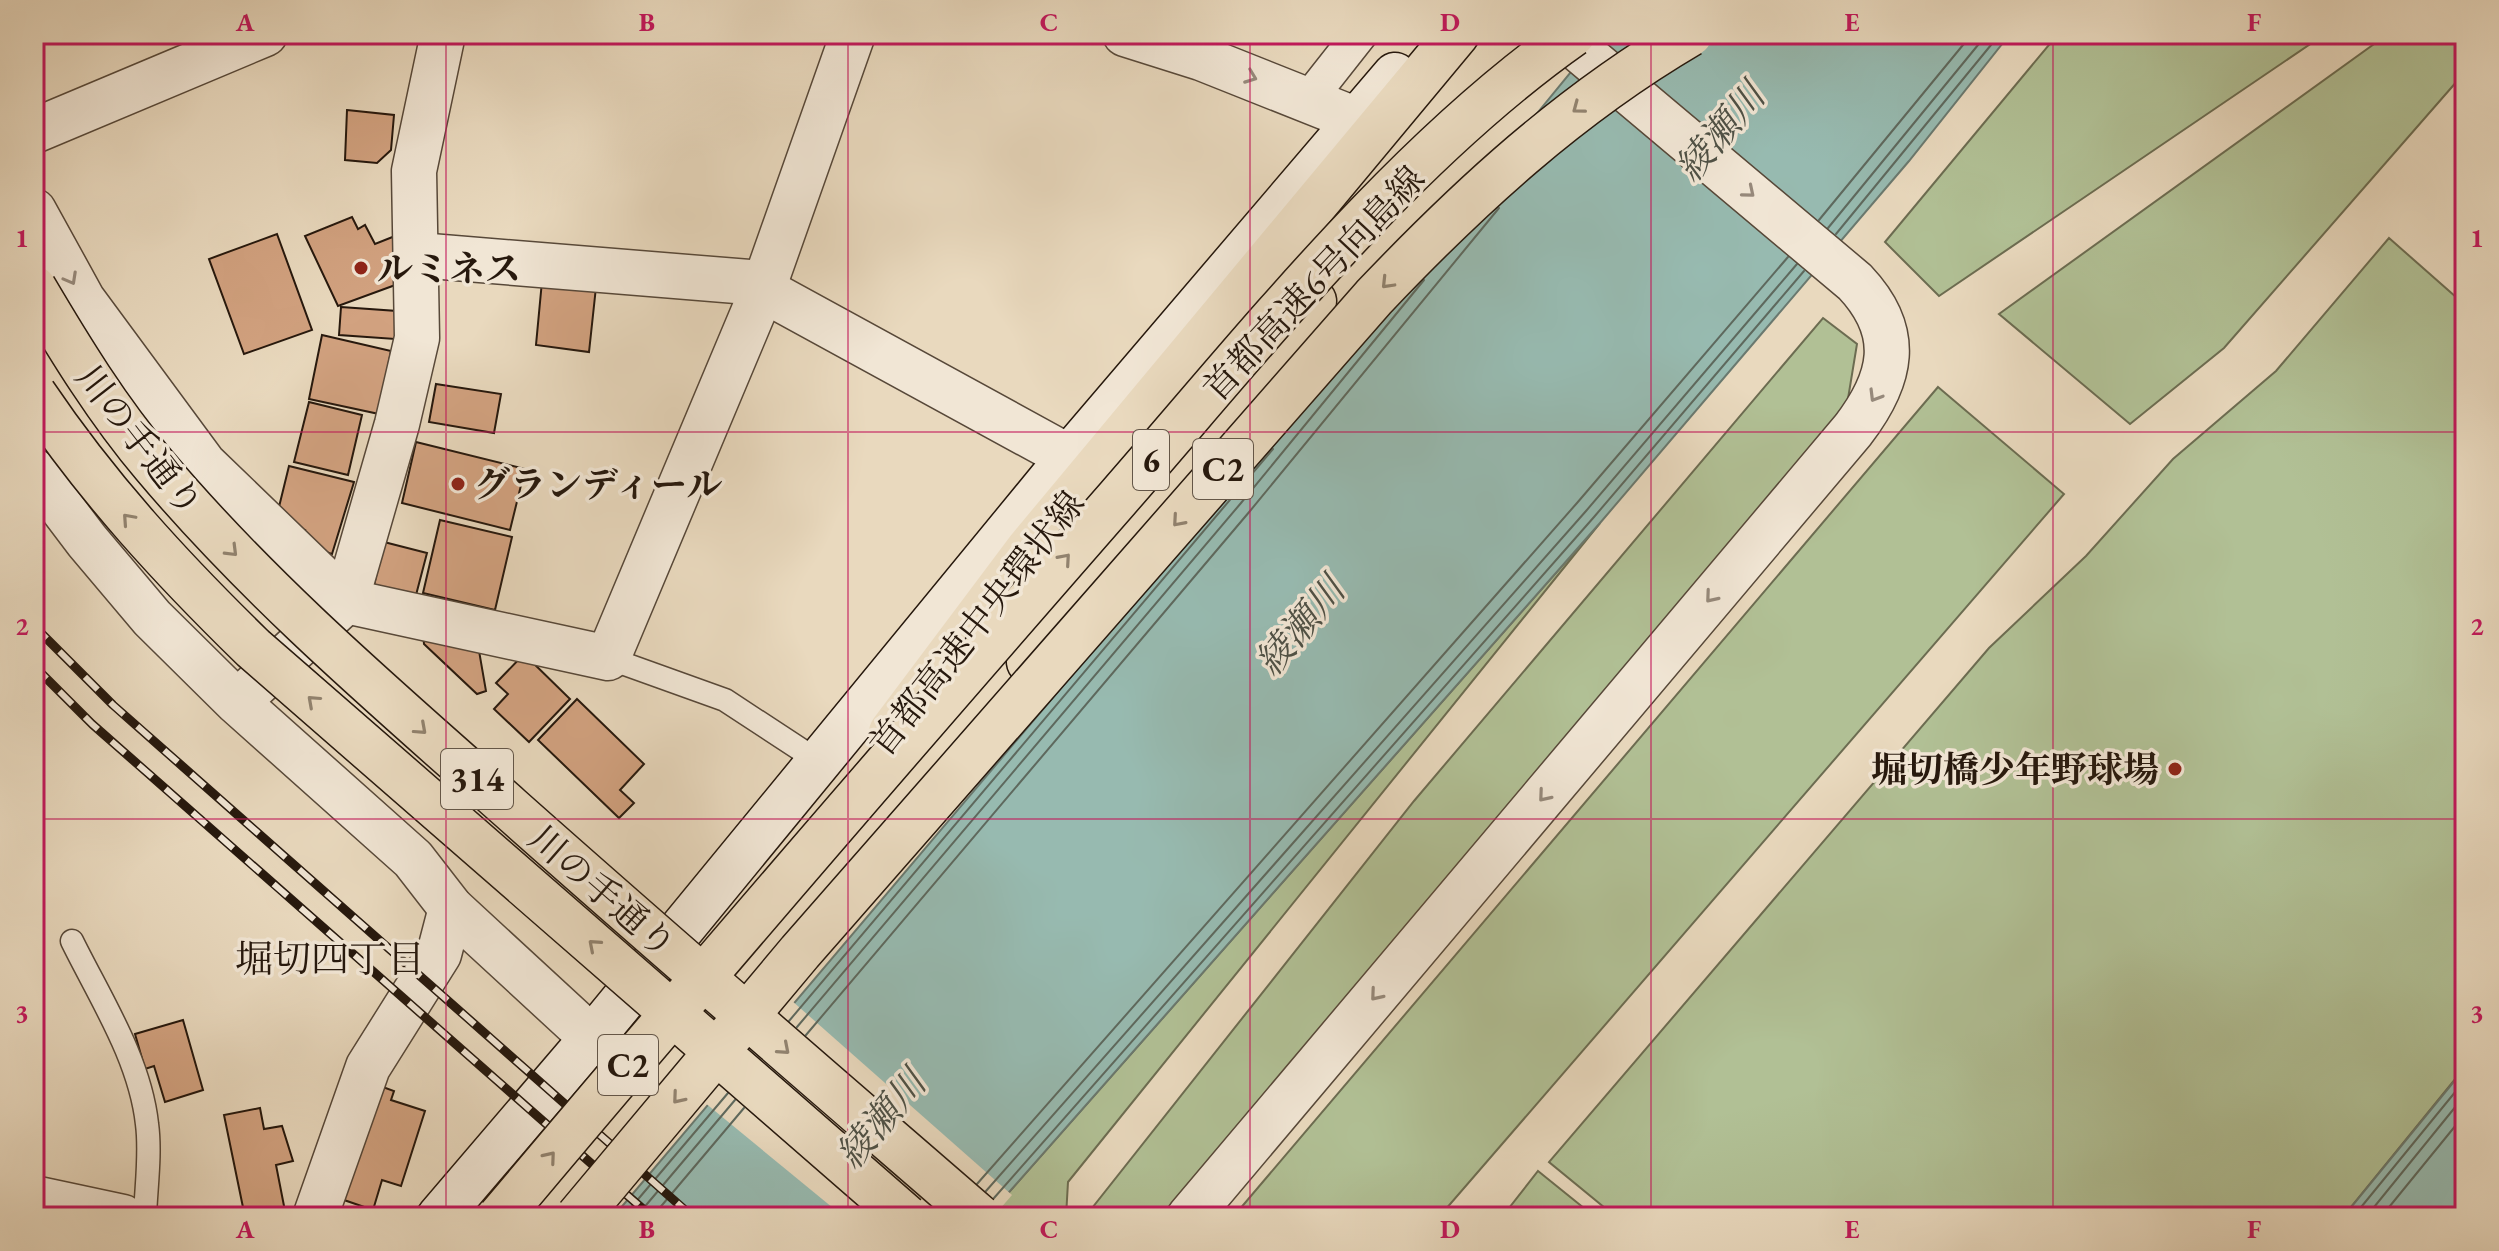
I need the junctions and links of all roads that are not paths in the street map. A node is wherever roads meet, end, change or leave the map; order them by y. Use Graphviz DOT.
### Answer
graph roads {
  1 [pos="265,34"];
  2 [pos="443,34"];
  3 [pos="853,34"];
  4 [pos="1125,34"];
  5 [pos="1360,34"];
  6 [pos="1428,34"];
  7 [pos="1457,34"];
  8 [pos="1534,34"];
  9 [pos="1560,34"];
  10 [pos="1573,34"];
  11 [pos="1690,34"];
  12 [pos="1205,46"];
  13 [pos="1308,100"];
  14 [pos="1357,120"];
  15 [pos="34,131"];
  16 [pos="34,211"];
  17 [pos="418,255"];
  18 [pos="34,288"];
  19 [pos="763,289"];
  20 [pos="34,394"];
  21 [pos="1069,457"];
  22 [pos="34,471"];
  23 [pos="346,601"];
  24 [pos="608,658"];
  25 [pos="237,702"];
  26 [pos="818,761"];
  27 [pos="451,908"];
  28 [pos="755,913"];
  29 [pos="72,941"];
  30 [pos="800,952"];
  31 [pos="592,1038"];
  32 [pos="34,1198"];
  33 [pos="123,1217"];
  34 [pos="145,1217"];
  35 [pos="315,1217"];
  36 [pos="439,1217"];
  37 [pos="500,1217"];
  38 [pos="578,1217"];
  39 [pos="906,1217"];
  40 [pos="979,1217"];
  41 [pos="1189,1217"];
  1 -- 15 [label="street"];
  2 -- 17 [label="street"];
  3 -- 19 [label="street"];
  4 -- 12 [label="street"];
  5 -- 13 [label="street"];
  6 -- 14 [label="street"];
  7 -- 28 [label="main road, 首都高速中央環状線 / C2, bridge"];
  8 -- 30 [label="main road, 首都高速中央環状線 / C2, bridge"];
  9 -- 41 [label="street, one-way, bridge"];
  28 -- 10 [label="main road, 首都高速6号向島線 / 6, one-way, bridge"];
  11 -- 30 [label="main road, 首都高速中央環状線 / C2, one-way, bridge"];
  12 -- 13 [label="street, one-way"];
  13 -- 14 [label="street"];
  14 -- 21 [label="street"];
  16 -- 23 [label="street, one-way"];
  17 -- 19 [label="street"];
  17 -- 23 [label="street"];
  18 -- 40 [label="main road, 川の手通り / 314, one-way, bridge"];
  19 -- 21 [label="street"];
  19 -- 24 [label="street"];
  39 -- 20 [label="main road, 川の手通り / 314, one-way, bridge"];
  21 -- 26 [label="street"];
  22 -- 25 [label="street"];
  23 -- 24 [label="street"];
  23 -- 25 [label="street"];
  24 -- 26 [label="lane"];
  25 -- 27 [label="street"];
  26 -- 31 [label="street"];
  27 -- 31 [label="street"];
  27 -- 35 [label="street"];
  37 -- 28 [label="main road, 首都高速中央環状線 / C2, one-way, bridge"];
  29 -- 34 [label="lane"];
  30 -- 38 [label="main road, 首都高速中央環状線 / C2, one-way, bridge"];
  31 -- 36 [label="street"];
  32 -- 33 [label="street"];
}
